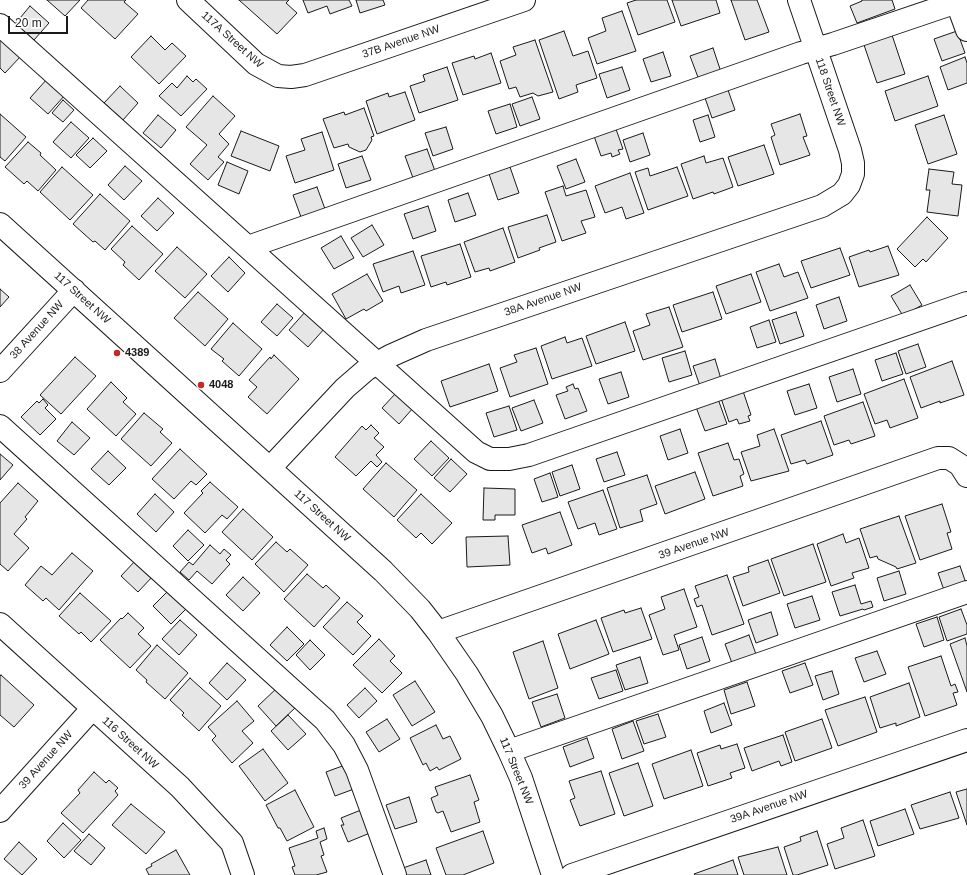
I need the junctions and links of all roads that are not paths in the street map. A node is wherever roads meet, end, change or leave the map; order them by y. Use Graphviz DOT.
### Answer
graph roads {
  1 [pos="188,0"];
  2 [pos="524,0"];
  3 [pos="799,0"];
  4 [pos="956,1"];
  5 [pos="0,24"];
  6 [pos="967,30"];
  7 [pos="815,49"];
  8 [pos="278,76"];
  9 [pos="849,185"];
  10 [pos="0,224"];
  11 [pos="248,247"];
  12 [pos="74,290"];
  13 [pos="967,303"];
  14 [pos="377,363"];
  15 [pos="0,371"];
  16 [pos="0,426"];
  17 [pos="270,468"];
  18 [pos="967,476"];
  19 [pos="967,592"];
  20 [pos="0,624"];
  21 [pos="438,632"];
  22 [pos="92,709"];
  23 [pos="967,740"];
  24 [pos="509,751"];
  25 [pos="0,811"];
  26 [pos="243,875"];
  27 [pos="394,875"];
  28 [pos="553,875"];
  29 [pos="572,875"];
  1 -- 8 [label="street, 117A Street NW"];
  2 -- 8 [label="street, 37B Avenue NW"];
  3 -- 7 [label="street, 118 Street NW"];
  4 -- 6 [label="street"];
  4 -- 7 [label="street"];
  5 -- 11 [label="street"];
  7 -- 9 [label="street, 118 Street NW"];
  7 -- 11 [label="street"];
  9 -- 14 [label="street, 38A Avenue NW"];
  10 -- 12 [label="street, 117 Street NW"];
  11 -- 14 [label="street"];
  12 -- 15 [label="street, 38 Avenue NW"];
  12 -- 17 [label="street, 117 Street NW"];
  13 -- 14 [label="street"];
  14 -- 17 [label="street, 38A Avenue NW"];
  16 -- 27 [label="street"];
  17 -- 21 [label="street, 117 Street NW"];
  18 -- 21 [label="street, 39 Avenue NW"];
  19 -- 24 [label="street"];
  20 -- 22 [label="street, 116 Street NW"];
  21 -- 24 [label="street, 117 Street NW"];
  22 -- 25 [label="street, 39 Avenue NW"];
  22 -- 26 [label="street, 116 Street NW"];
  23 -- 29 [label="street, 39A Avenue NW"];
  24 -- 28 [label="street, 117 Street NW"];
}
